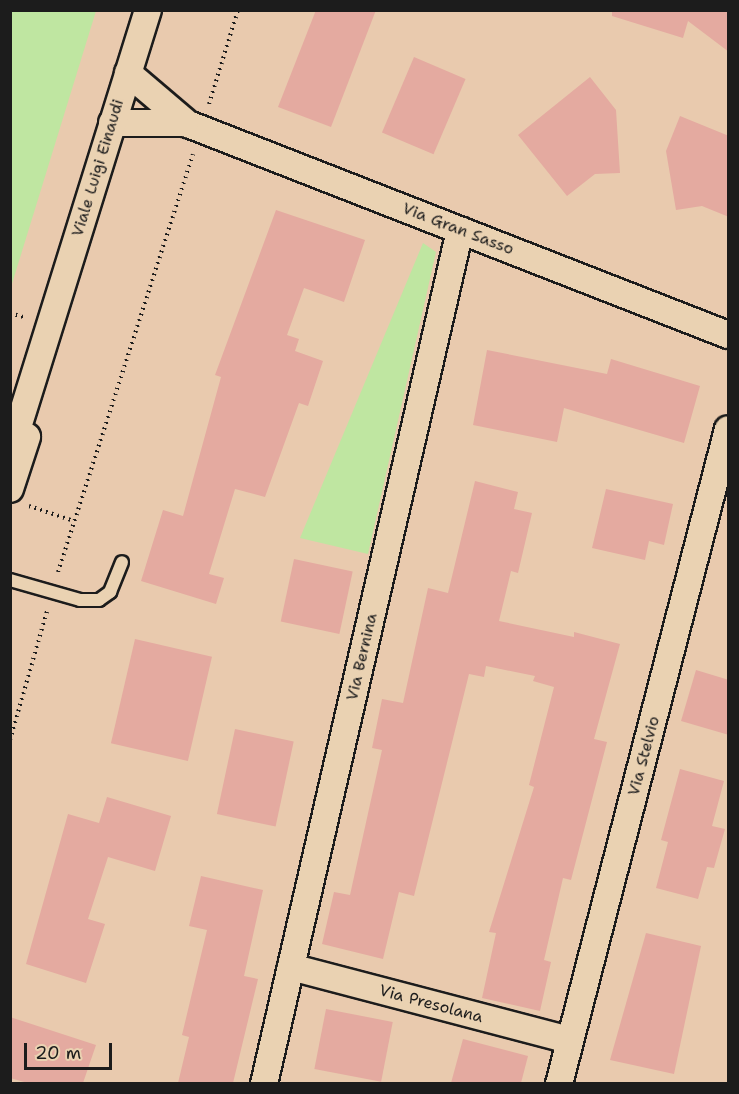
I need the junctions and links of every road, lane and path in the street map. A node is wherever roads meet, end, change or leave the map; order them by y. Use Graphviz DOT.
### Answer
graph roads {
  1 [pos="148,10"];
  2 [pos="238,10"];
  3 [pos="128,73"];
  4 [pos="112,123"];
  5 [pos="196,129"];
  6 [pos="460,230"];
  7 [pos="10,298"];
  8 [pos="10,308"];
  9 [pos="10,313"];
  10 [pos="23,317"];
  11 [pos="51,326"];
  12 [pos="729,335"];
  13 [pos="729,429"];
  14 [pos="10,453"];
  15 [pos="18,497"];
  16 [pos="74,521"];
  17 [pos="122,562"];
  18 [pos="10,580"];
  19 [pos="52,592"];
  20 [pos="10,740"];
  21 [pos="291,967"];
  22 [pos="570,1040"];
  23 [pos="264,1083"];
  24 [pos="560,1083"];
  1 -- 3 [label="street, Viale Luigi Einaudi"];
  2 -- 5 [label="path"];
  3 -- 4 [label="street, Viale Luigi Einaudi"];
  3 -- 5 [label="street, Via Gran Sasso"];
  4 -- 5 [label="street, Via Gran Sasso"];
  4 -- 11 [label="street, Viale Luigi Einaudi"];
  5 -- 6 [label="street, Via Gran Sasso"];
  5 -- 16 [label="path"];
  6 -- 12 [label="street, Via Gran Sasso"];
  6 -- 21 [label="street, Via Bernina"];
  7 -- 8 [label="path"];
  9 -- 10 [label="path"];
  11 -- 14 [label="street, Viale Luigi Einaudi"];
  11 -- 15 [label="street, Viale Luigi Einaudi"];
  13 -- 22 [label="street, Via Stelvio"];
  15 -- 16 [label="path"];
  16 -- 19 [label="path"];
  17 -- 19 [label="lane"];
  18 -- 19 [label="lane"];
  19 -- 20 [label="path"];
  21 -- 22 [label="street, Via Presolana"];
  21 -- 23 [label="street, Via Bernina"];
  22 -- 24 [label="street, Via Stelvio"];
}
